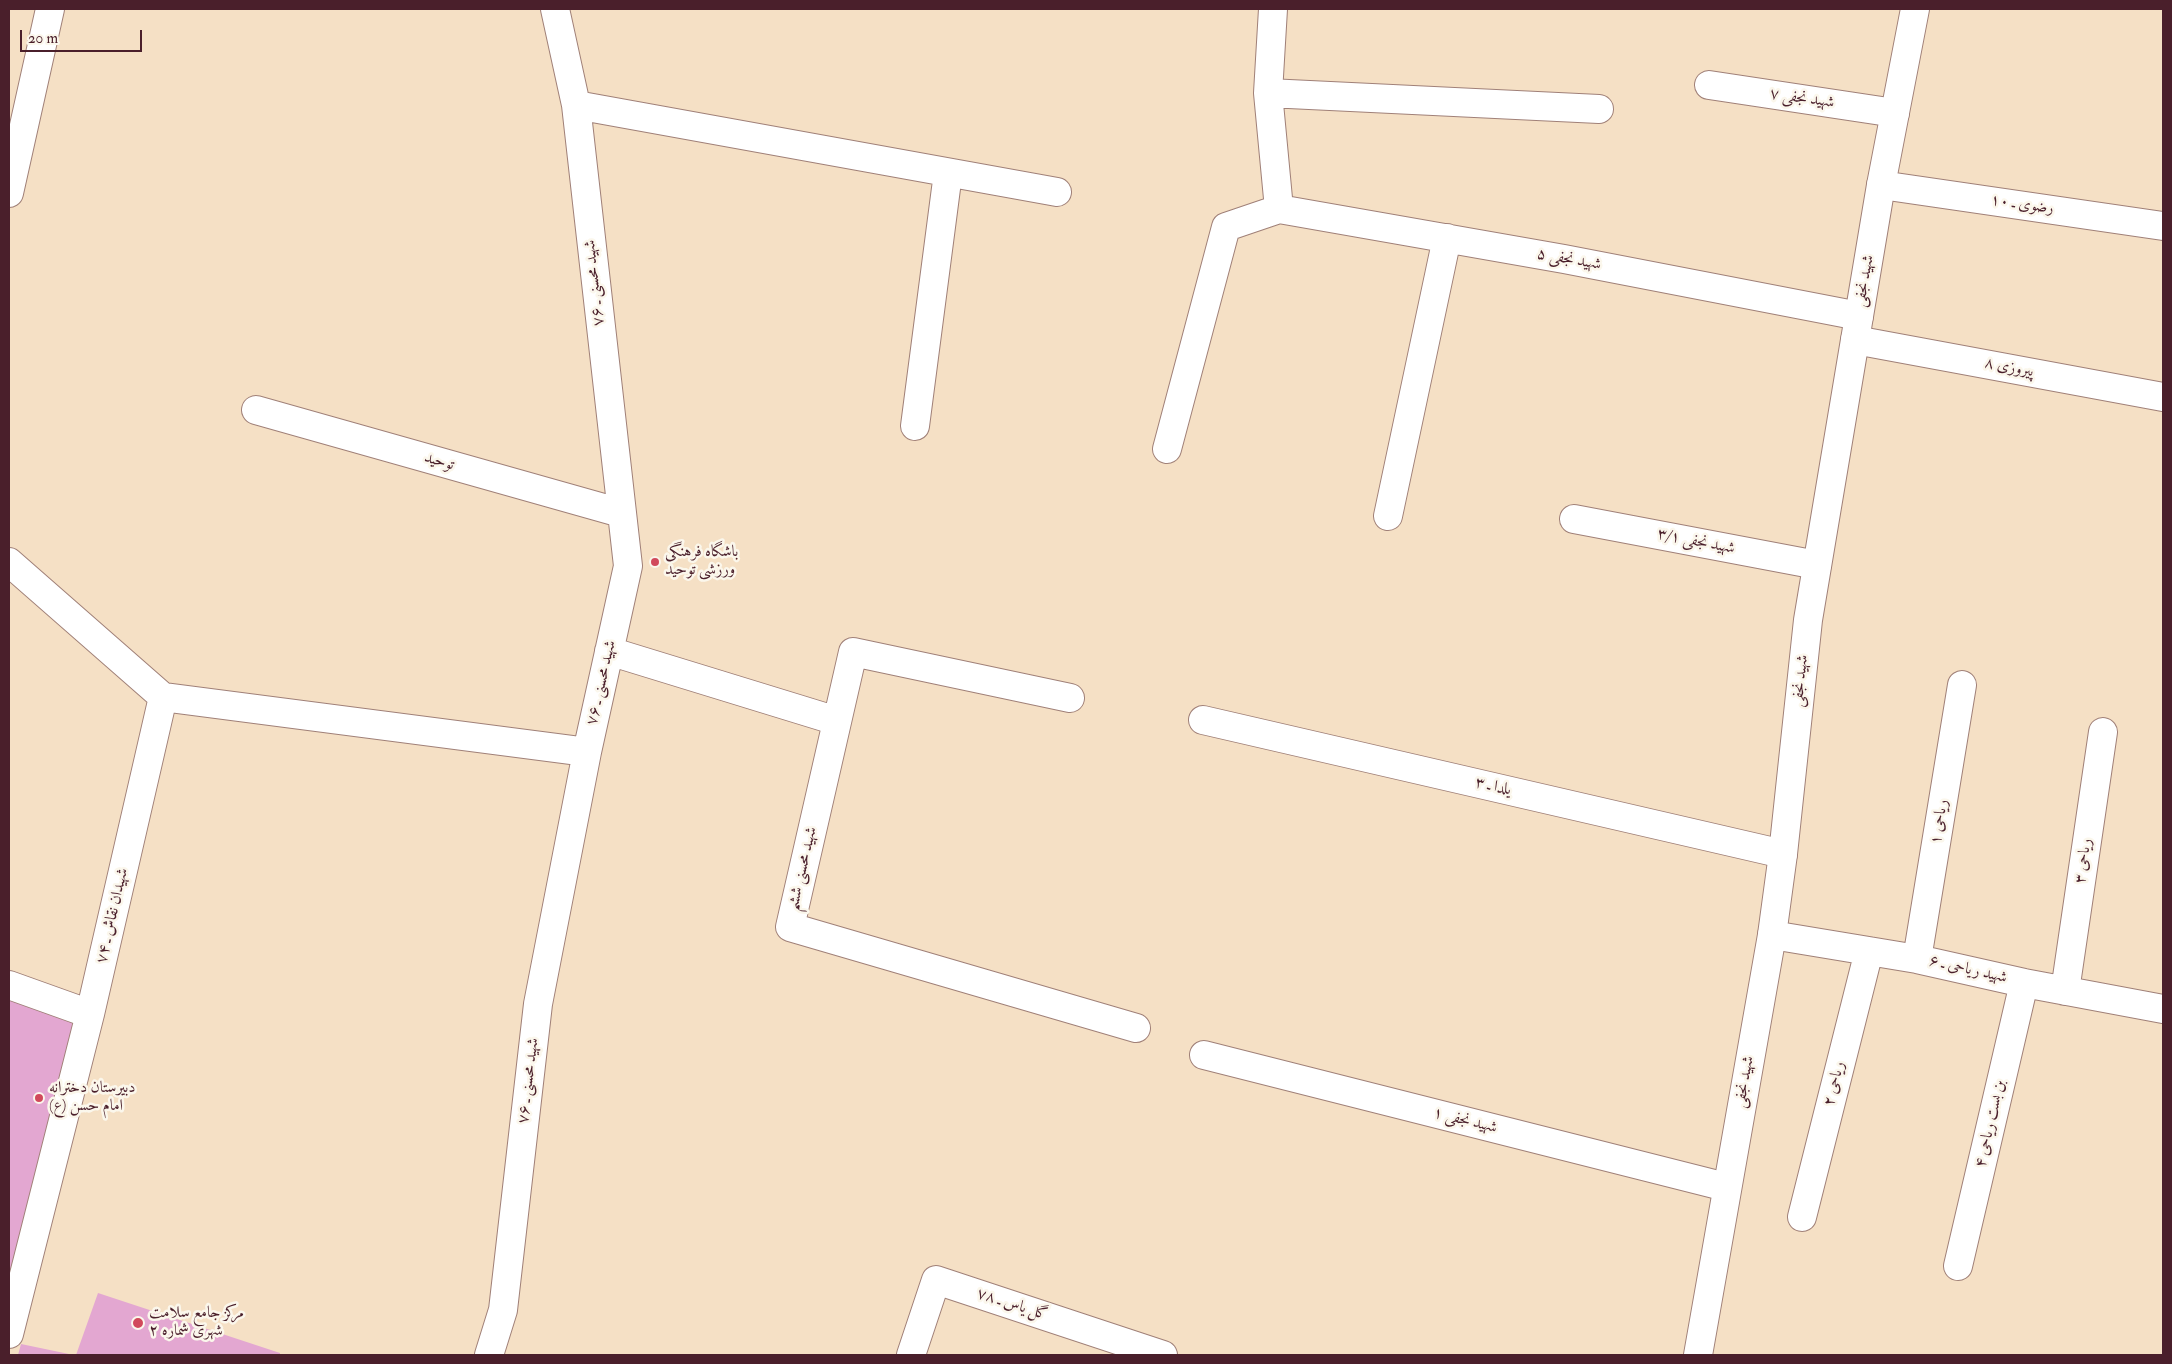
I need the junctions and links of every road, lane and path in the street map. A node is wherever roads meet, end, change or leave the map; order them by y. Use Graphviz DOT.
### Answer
graph roads {
  1 [pos="50,9"];
  2 [pos="555,9"];
  3 [pos="1273,9"];
  4 [pos="1915,9"];
  5 [pos="1709,85"];
  6 [pos="1268,93"];
  7 [pos="576,105"];
  8 [pos="1599,109"];
  9 [pos="1895,113"];
  10 [pos="948,173"];
  11 [pos="1881,185"];
  12 [pos="1057,192"];
  13 [pos="9,193"];
  14 [pos="1279,209"];
  15 [pos="2163,226"];
  16 [pos="1447,238"];
  17 [pos="1857,328"];
  18 [pos="2163,397"];
  19 [pos="256,410"];
  20 [pos="915,426"];
  21 [pos="1167,449"];
  22 [pos="621,513"];
  23 [pos="1388,516"];
  24 [pos="1574,519"];
  25 [pos="9,562"];
  26 [pos="1817,564"];
  27 [pos="609,651"];
  28 [pos="1962,685"];
  29 [pos="163,697"];
  30 [pos="1070,698"];
  31 [pos="1203,720"];
  32 [pos="837,721"];
  33 [pos="2103,732"];
  34 [pos="587,752"];
  35 [pos="1783,854"];
  36 [pos="1772,935"];
  37 [pos="1869,952"];
  38 [pos="1918,959"];
  39 [pos="2024,983"];
  40 [pos="9,985"];
  41 [pos="2065,991"];
  42 [pos="2163,1009"];
  43 [pos="90,1014"];
  44 [pos="1136,1028"];
  45 [pos="1204,1055"];
  46 [pos="1726,1187"];
  47 [pos="1802,1217"];
  48 [pos="1958,1266"];
  49 [pos="9,1334"];
  50 [pos="489,1355"];
  51 [pos="911,1355"];
  52 [pos="1163,1355"];
  53 [pos="1698,1355"];
  1 -- 13 [label="street"];
  2 -- 7 [label="street, شهید محسنی ـ ۷۶"];
  3 -- 6 [label="street"];
  4 -- 9 [label="street, شهید نجفی"];
  5 -- 9 [label="street, شهید نجفی ۷"];
  6 -- 8 [label="street"];
  6 -- 14 [label="street"];
  7 -- 10 [label="street"];
  7 -- 22 [label="street, شهید محسنی ـ ۷۶"];
  9 -- 11 [label="street, شهید نجفی"];
  10 -- 12 [label="street"];
  10 -- 20 [label="street"];
  11 -- 15 [label="street, رضوی ـ ۱۰"];
  11 -- 17 [label="street, شهید نجفی"];
  14 -- 16 [label="street, شهید نجفی ۵"];
  14 -- 21 [label="street"];
  16 -- 17 [label="street, شهید نجفی ۵"];
  16 -- 23 [label="street"];
  17 -- 18 [label="street, پیروزی ۸"];
  17 -- 26 [label="street, شهید نجفی"];
  19 -- 22 [label="street, توحید"];
  22 -- 27 [label="street, شهید محسنی ـ ۷۶"];
  24 -- 26 [label="street, شهید نجفی ۳/۱"];
  25 -- 29 [label="street"];
  26 -- 35 [label="street, شهید نجفی"];
  27 -- 32 [label="street"];
  27 -- 34 [label="street, شهید محسنی ـ ۷۶"];
  28 -- 38 [label="street, ریاحی ۱"];
  29 -- 34 [label="street"];
  29 -- 43 [label="street, شهیدان نقاش ـ ۷۴"];
  30 -- 32 [label="street"];
  31 -- 35 [label="street, یلدا ـ ۳"];
  32 -- 44 [label="street, شهید محسنی ششم"];
  33 -- 41 [label="street, ریاحی ۳"];
  34 -- 50 [label="street, شهید محسنی ـ ۷۶"];
  35 -- 36 [label="street, شهید نجفی"];
  36 -- 37 [label="street, شهید ریاحی ـ ۶"];
  36 -- 46 [label="street, شهید نجفی"];
  37 -- 38 [label="street, شهید ریاحی ـ ۶"];
  37 -- 47 [label="street, ریاحی ۲"];
  38 -- 39 [label="street, شهید ریاحی ـ ۶"];
  39 -- 41 [label="street, شهید ریاحی ـ ۶"];
  39 -- 48 [label="street, بن بست ریاحی ۴"];
  40 -- 43 [label="street"];
  41 -- 42 [label="street, شهید ریاحی ـ ۶"];
  43 -- 49 [label="street, شهیدان نقاش ـ ۷۴"];
  45 -- 46 [label="street, شهید نجفی ۱"];
  46 -- 53 [label="street, شهید نجفی"];
  51 -- 52 [label="street, گل یاس ـ ۷۸"];
}
